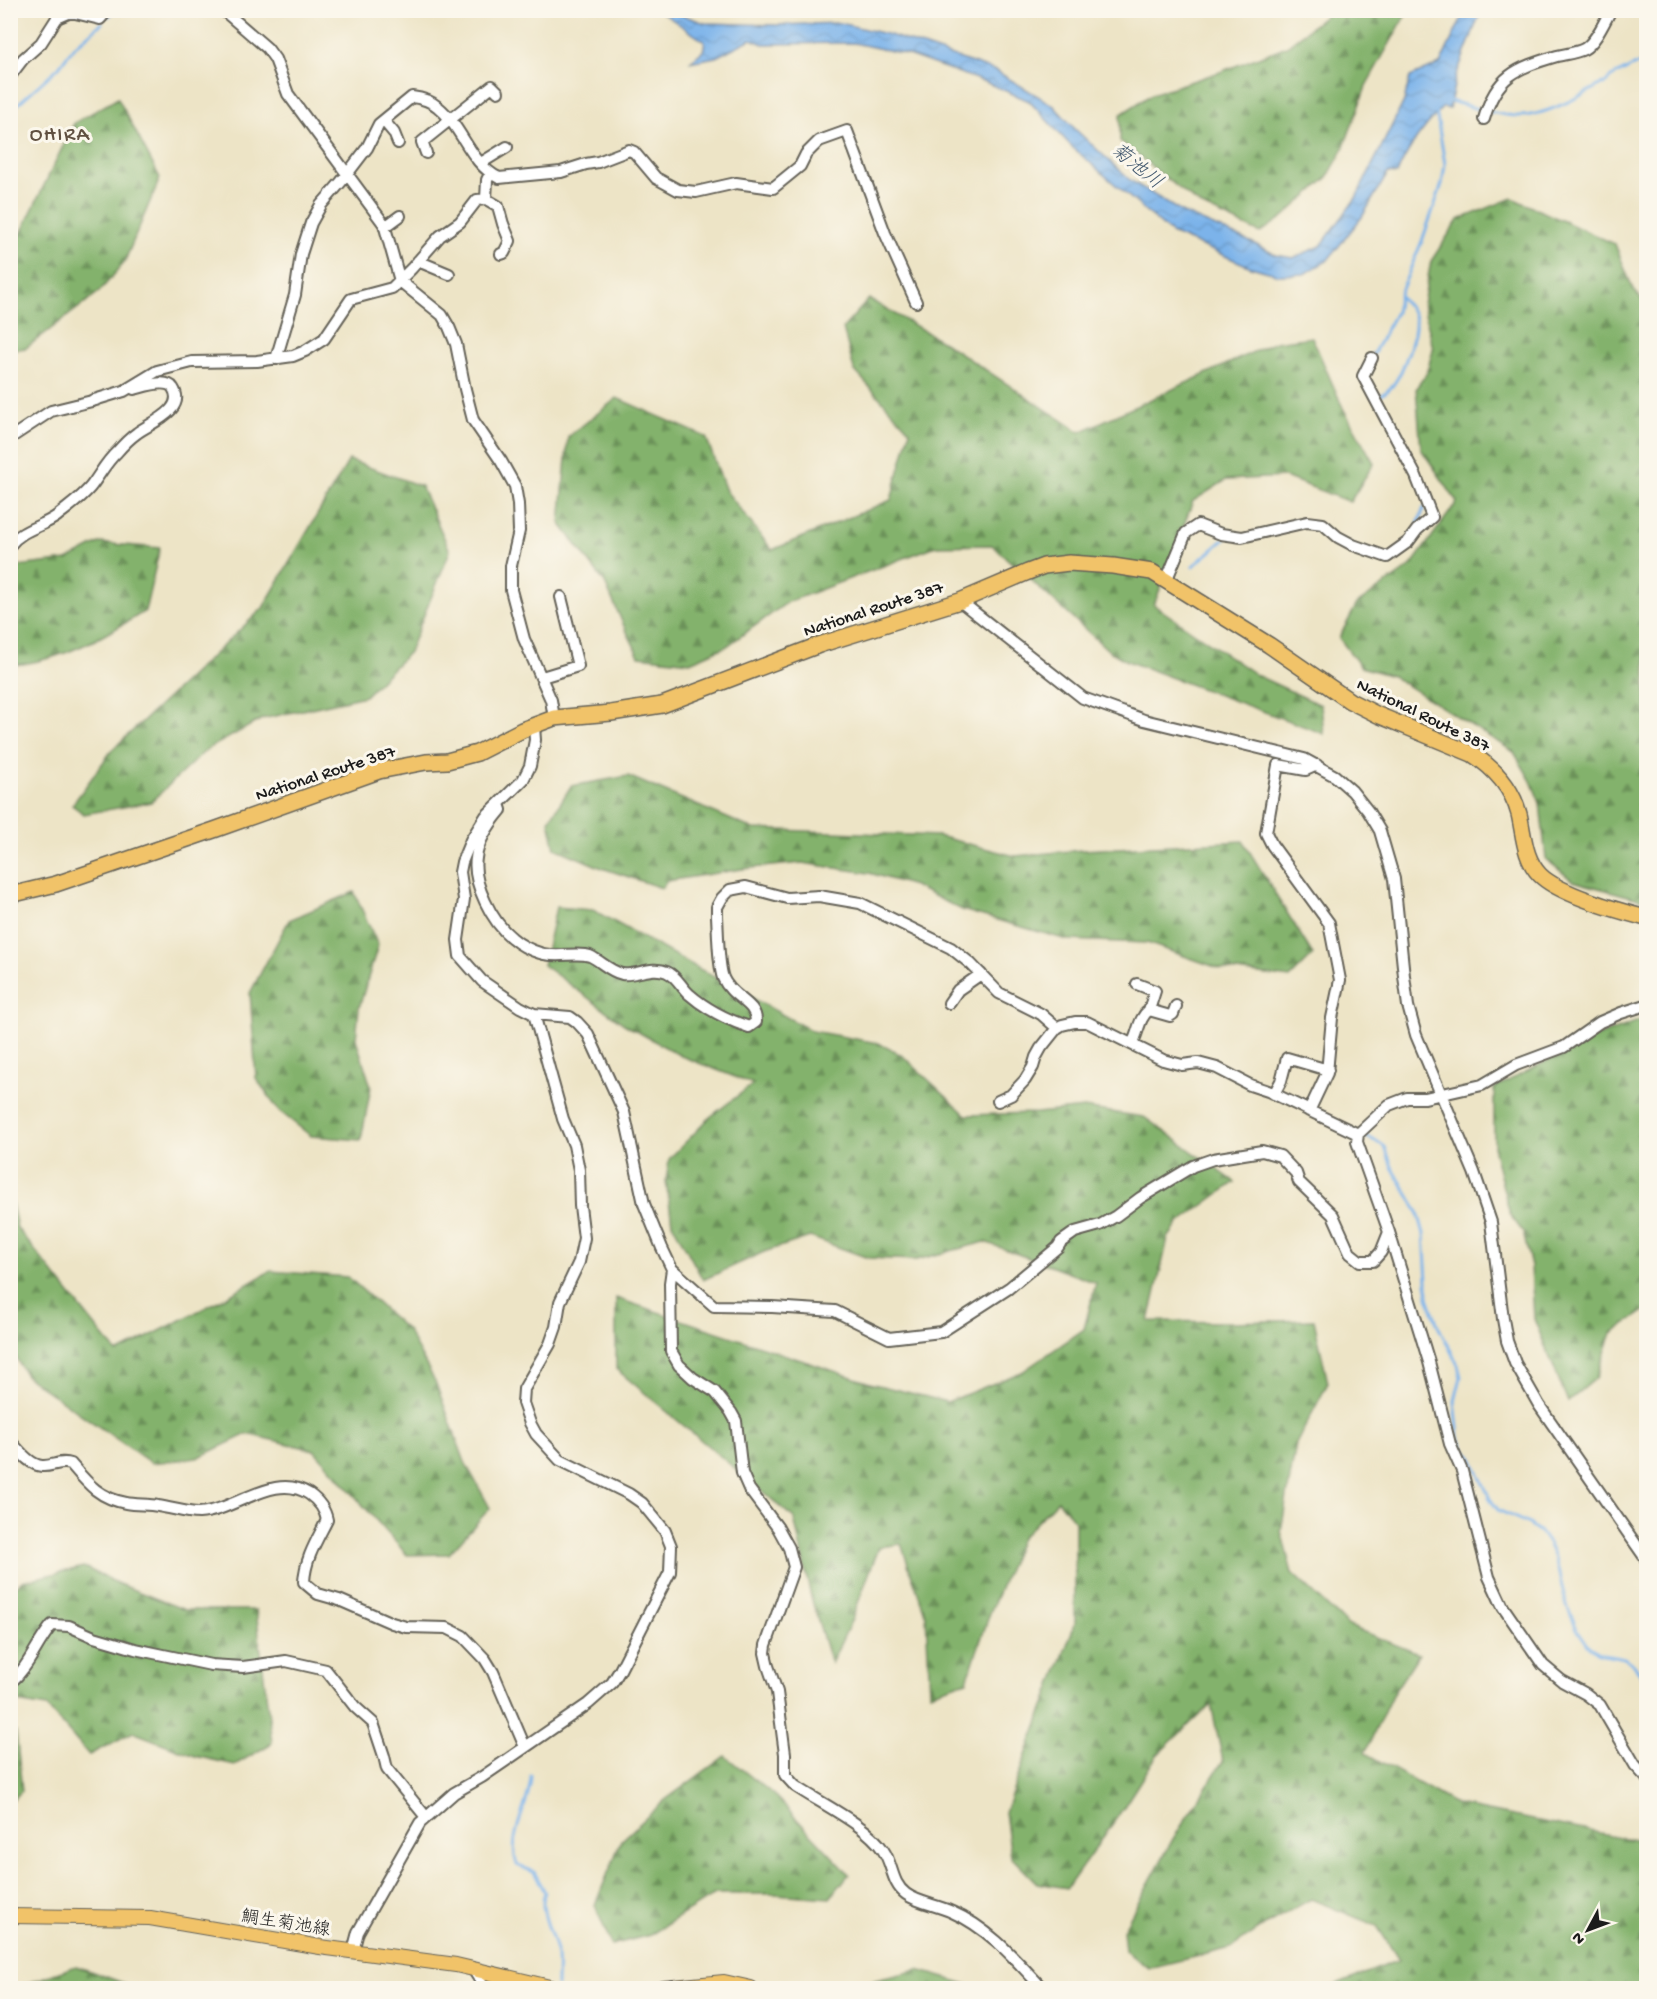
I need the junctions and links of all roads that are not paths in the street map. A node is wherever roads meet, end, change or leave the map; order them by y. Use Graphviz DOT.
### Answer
graph roads {
  1 [pos="108,10"];
  2 [pos="224,10"];
  3 [pos="1611,10"];
  4 [pos="10,76"];
  5 [pos="498,92"];
  6 [pos="1484,119"];
  7 [pos="449,120"];
  8 [pos="384,121"];
  9 [pos="398,143"];
  10 [pos="507,147"];
  11 [pos="426,153"];
  12 [pos="481,163"];
  13 [pos="346,174"];
  14 [pos="490,174"];
  15 [pos="486,199"];
  16 [pos="400,216"];
  17 [pos="384,227"];
  18 [pos="501,254"];
  19 [pos="418,261"];
  20 [pos="449,274"];
  21 [pos="400,281"];
  22 [pos="916,302"];
  23 [pos="1372,358"];
  24 [pos="276,359"];
  25 [pos="91,401"];
  26 [pos="10,438"];
  27 [pos="10,545"];
  28 [pos="1166,581"];
  29 [pos="561,597"];
  30 [pos="960,601"];
  31 [pos="542,678"];
  32 [pos="554,718"];
  33 [pos="534,726"];
  34 [pos="1317,765"];
  35 [pos="499,804"];
  36 [pos="10,895"];
  37 [pos="1647,918"];
  38 [pos="981,974"];
  39 [pos="1137,984"];
  40 [pos="949,1003"];
  41 [pos="1647,1005"];
  42 [pos="1176,1006"];
  43 [pos="1149,1010"];
  44 [pos="534,1014"];
  45 [pos="1057,1029"];
  46 [pos="1132,1044"];
  47 [pos="1328,1070"];
  48 [pos="1274,1094"];
  49 [pos="1440,1095"];
  50 [pos="998,1101"];
  51 [pos="1309,1111"];
  52 [pos="1358,1134"];
  53 [pos="1389,1232"];
  54 [pos="672,1269"];
  55 [pos="10,1441"];
  56 [pos="1647,1559"];
  57 [pos="10,1683"];
  58 [pos="525,1747"];
  59 [pos="1647,1777"];
  60 [pos="426,1817"];
  61 [pos="10,1916"];
  62 [pos="353,1951"];
  63 [pos="473,1969"];
  64 [pos="485,1989"];
  65 [pos="554,1989"];
  66 [pos="663,1989"];
  67 [pos="752,1989"];
  68 [pos="1042,1989"];
  1 -- 4 [label="street"];
  2 -- 13 [label="street"];
  3 -- 6 [label="street"];
  5 -- 7 [label="street"];
  7 -- 8 [label="street"];
  7 -- 11 [label="street"];
  7 -- 12 [label="street"];
  8 -- 9 [label="street"];
  8 -- 13 [label="street"];
  10 -- 12 [label="street"];
  12 -- 14 [label="street"];
  13 -- 17 [label="street"];
  13 -- 24 [label="street"];
  14 -- 15 [label="street"];
  14 -- 22 [label="street"];
  15 -- 18 [label="street"];
  15 -- 19 [label="street"];
  16 -- 17 [label="street"];
  17 -- 21 [label="street"];
  19 -- 20 [label="street"];
  19 -- 21 [label="street"];
  21 -- 24 [label="street"];
  21 -- 31 [label="street"];
  23 -- 28 [label="street"];
  24 -- 25 [label="street"];
  25 -- 26 [label="street"];
  25 -- 27 [label="street"];
  28 -- 30 [label="highway, National Route 387"];
  28 -- 37 [label="highway, National Route 387"];
  29 -- 31 [label="street"];
  30 -- 32 [label="highway, National Route 387"];
  30 -- 34 [label="street"];
  31 -- 32 [label="street"];
  32 -- 33 [label="highway, National Route 387"];
  33 -- 35 [label="street"];
  33 -- 36 [label="highway, National Route 387"];
  34 -- 47 [label="street"];
  34 -- 49 [label="street"];
  35 -- 38 [label="street"];
  35 -- 44 [label="street"];
  38 -- 40 [label="street"];
  38 -- 45 [label="street"];
  39 -- 43 [label="street"];
  41 -- 49 [label="street"];
  42 -- 43 [label="street"];
  43 -- 46 [label="street"];
  44 -- 54 [label="street"];
  44 -- 58 [label="street"];
  45 -- 46 [label="street"];
  45 -- 50 [label="street"];
  46 -- 48 [label="street"];
  47 -- 48 [label="street"];
  47 -- 51 [label="street"];
  48 -- 51 [label="street"];
  49 -- 52 [label="street"];
  49 -- 56 [label="street"];
  51 -- 52 [label="street"];
  52 -- 53 [label="street"];
  53 -- 54 [label="street"];
  53 -- 59 [label="street"];
  54 -- 68 [label="street"];
  55 -- 58 [label="street"];
  57 -- 60 [label="street"];
  58 -- 60 [label="street"];
  60 -- 62 [label="street"];
  61 -- 62 [label="main road, 鯛生菊池線"];
  62 -- 63 [label="main road, 鯛生菊池線"];
  63 -- 64 [label="street"];
  63 -- 65 [label="main road, 鯛生菊池線"];
  66 -- 67 [label="main road"];
}
